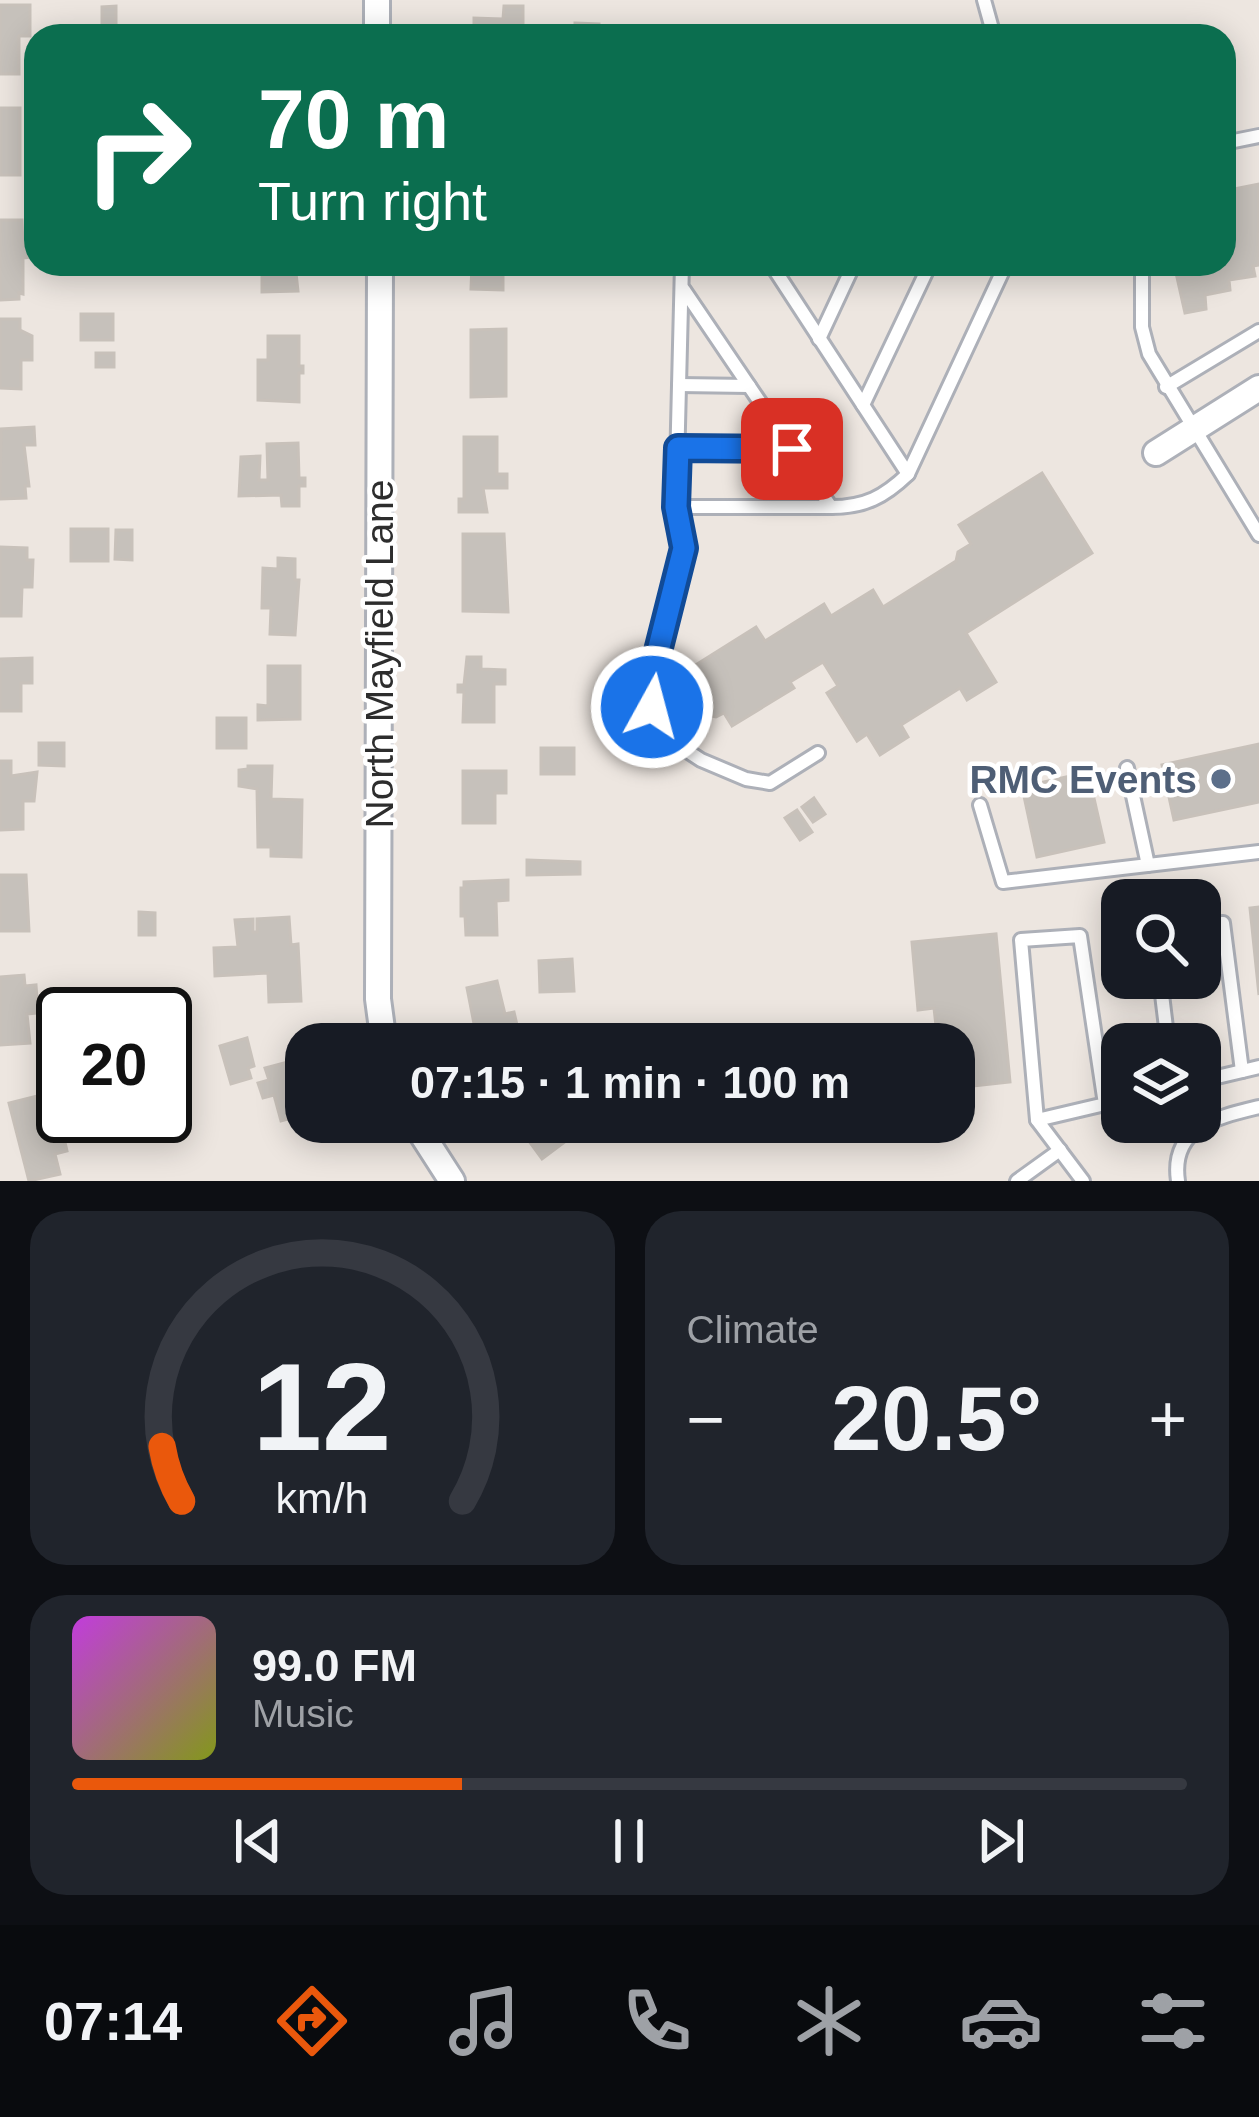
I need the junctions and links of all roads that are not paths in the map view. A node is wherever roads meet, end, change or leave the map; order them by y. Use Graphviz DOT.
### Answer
graph roads {
  1 [pos="380,276"];
  2 [pos="682,276"];
  3 [pos="780,276"];
  4 [pos="849,276"];
  5 [pos="924,276"];
  6 [pos="1000,276"];
  7 [pos="1142,276"];
  8 [pos="682,287"];
  9 [pos="1259,331"];
  10 [pos="820,339"];
  11 [pos="679,385"];
  12 [pos="749,386"];
  13 [pos="1166,387"];
  14 [pos="1255,399"];
  15 [pos="863,405"];
  16 [pos="1193,430"];
  17 [pos="678,448"];
  18 [pos="792,449"];
  19 [pos="1156,453"];
  20 [pos="908,474"];
  21 [pos="676,507"];
  22 [pos="831,507"];
  23 [pos="1259,535"];
  24 [pos="818,753"];
  25 [pos="1127,768"];
  26 [pos="980,806"];
  27 [pos="1259,852"];
  28 [pos="1148,865"];
  29 [pos="1221,922"];
  30 [pos="381,1023"];
  31 [pos="1259,1067"];
  32 [pos="1242,1071"];
  33 [pos="1101,1076"];
  34 [pos="1221,1076"];
  35 [pos="1101,1105"];
  36 [pos="1259,1107"];
  37 [pos="1037,1120"];
  38 [pos="428,1143"];
  39 [pos="1060,1150"];
  40 [pos="452,1181"];
  41 [pos="1017,1181"];
  42 [pos="1083,1181"];
  43 [pos="1178,1181"];
  1 -- 30 [label="street, North Mayfield Lane"];
  2 -- 8 [label="lane"];
  3 -- 10 [label="lane"];
  4 -- 10 [label="lane"];
  5 -- 15 [label="lane"];
  6 -- 20 [label="lane"];
  7 -- 13 [label="lane"];
  8 -- 11 [label="lane"];
  8 -- 12 [label="lane"];
  9 -- 13 [label="lane"];
  10 -- 15 [label="lane"];
  11 -- 12 [label="lane"];
  11 -- 17 [label="lane"];
  12 -- 18 [label="lane"];
  13 -- 16 [label="lane"];
  14 -- 16 [label="street"];
  15 -- 20 [label="lane"];
  16 -- 19 [label="street"];
  16 -- 23 [label="lane"];
  17 -- 18 [label="lane"];
  17 -- 21 [label="lane"];
  18 -- 22 [label="lane"];
  20 -- 22 [label="lane"];
  21 -- 22 [label="lane"];
  21 -- 24 [label="lane"];
  25 -- 28 [label="lane"];
  26 -- 28 [label="lane"];
  27 -- 28 [label="lane"];
  29 -- 32 [label="lane"];
  31 -- 32 [label="lane"];
  32 -- 34 [label="lane"];
  33 -- 37 [label="lane"];
  35 -- 37 [label="lane"];
  36 -- 43 [label="lane"];
  37 -- 39 [label="lane"];
  38 -- 40 [label="street"];
  39 -- 41 [label="lane"];
  39 -- 42 [label="lane"];
}
